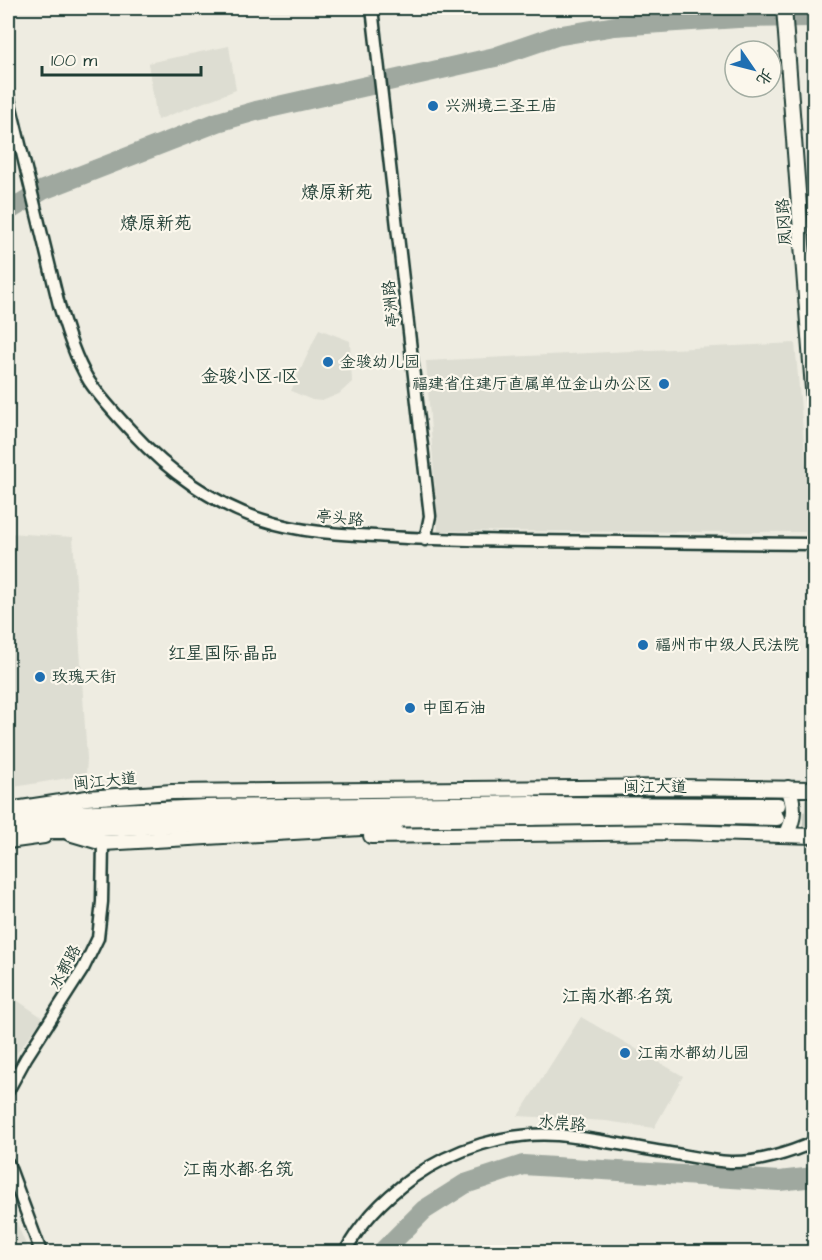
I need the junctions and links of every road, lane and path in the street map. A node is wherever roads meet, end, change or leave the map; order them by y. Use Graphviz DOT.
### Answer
graph roads {
  1 [pos="372,8"];
  2 [pos="784,8"];
  3 [pos="8,95"];
  4 [pos="813,374"];
  5 [pos="814,402"];
  6 [pos="425,540"];
  7 [pos="814,544"];
  8 [pos="788,788"];
  9 [pos="814,789"];
  10 [pos="207,791"];
  11 [pos="8,810"];
  12 [pos="532,811"];
  13 [pos="778,811"];
  14 [pos="267,814"];
  15 [pos="8,817"];
  16 [pos="8,830"];
  17 [pos="786,835"];
  18 [pos="814,836"];
  19 [pos="203,838"];
  20 [pos="8,841"];
  21 [pos="103,843"];
  22 [pos="8,1091"];
  23 [pos="814,1142"];
  24 [pos="8,1163"];
  25 [pos="41,1252"];
  26 [pos="345,1252"];
  1 -- 6 [label="street, 亭洲路"];
  2 -- 4 [label="main road, 凤冈路"];
  3 -- 6 [label="street, 亭头路"];
  4 -- 5 [label="main road, 凤冈路"];
  6 -- 7 [label="street, 亭头路"];
  8 -- 9 [label="main road"];
  8 -- 10 [label="main road"];
  8 -- 17 [label="main road"];
  10 -- 11 [label="main road, 闽江大道"];
  10 -- 12 [label="main road"];
  12 -- 13 [label="main road, 闽江大道"];
  12 -- 14 [label="highway"];
  12 -- 19 [label="main road"];
  14 -- 15 [label="highway"];
  14 -- 16 [label="highway"];
  17 -- 18 [label="main road"];
  17 -- 19 [label="main road"];
  19 -- 21 [label="main road"];
  20 -- 21 [label="main road"];
  21 -- 22 [label="street, 水都路"];
  23 -- 26 [label="street, 水岸路"];
  24 -- 25 [label="street"];
}
